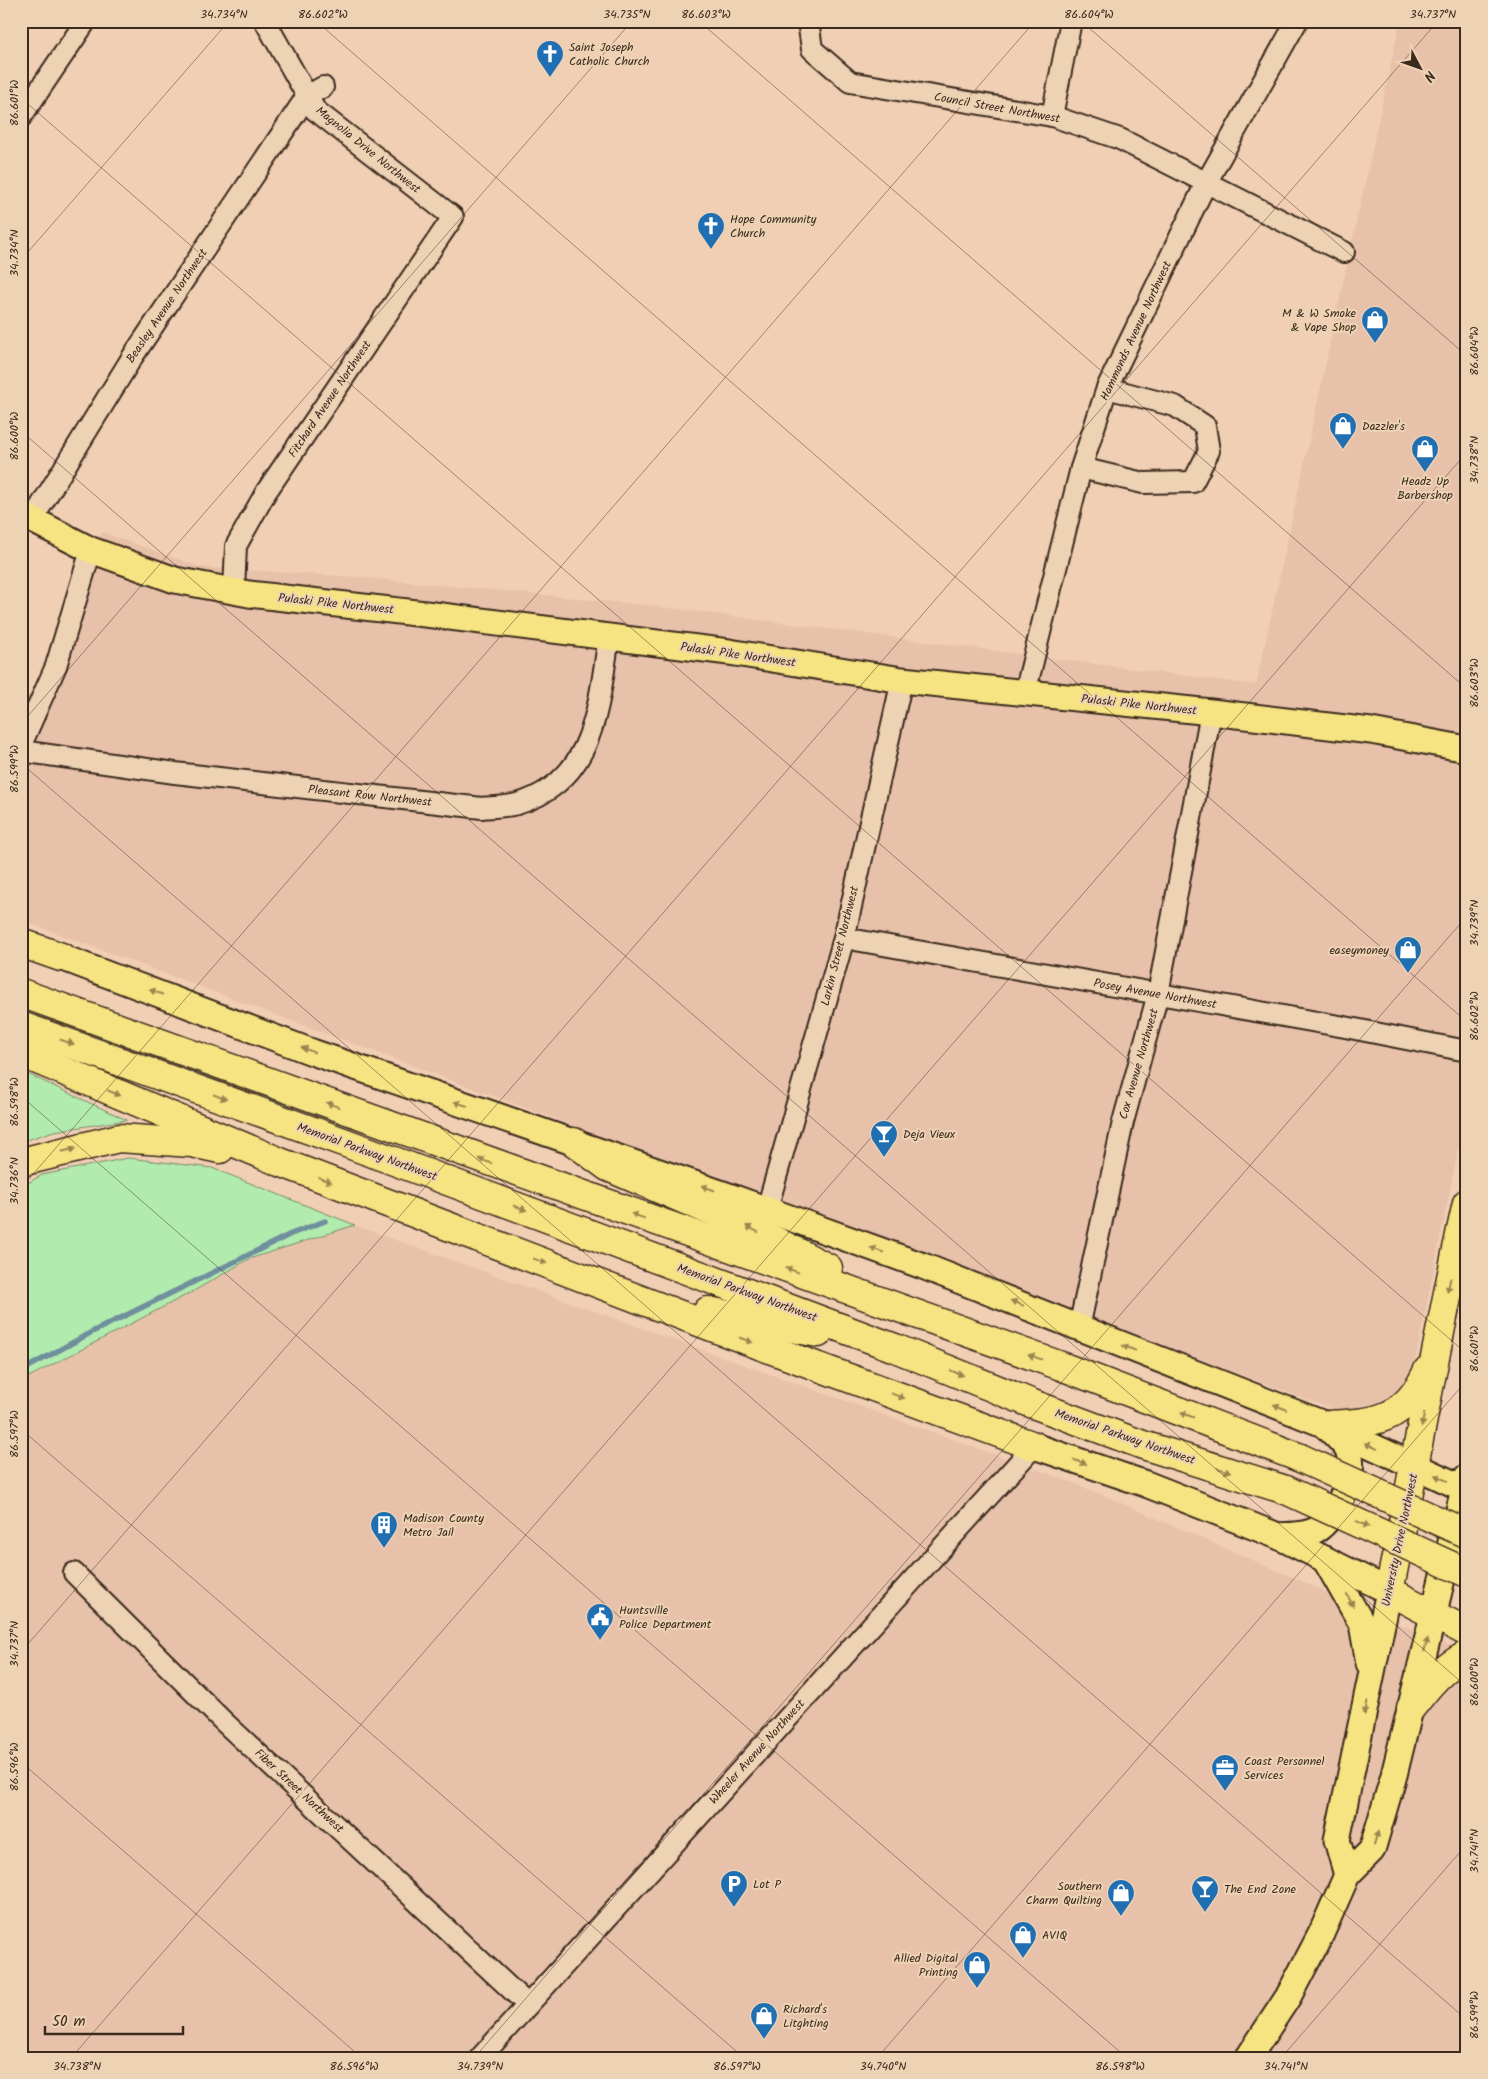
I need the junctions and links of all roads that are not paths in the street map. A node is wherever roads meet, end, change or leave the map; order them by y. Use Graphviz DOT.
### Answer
graph roads {
  1 [pos="86,21"];
  2 [pos="265,21"];
  3 [pos="808,21"];
  4 [pos="1071,21"];
  5 [pos="1297,21"];
  6 [pos="315,91"];
  7 [pos="21,116"];
  8 [pos="1052,116"];
  9 [pos="1206,183"];
  10 [pos="454,217"];
  11 [pos="1344,252"];
  12 [pos="1107,388"];
  13 [pos="1082,468"];
  14 [pos="27,517"];
  15 [pos="91,550"];
  16 [pos="234,591"];
  17 [pos="609,637"];
  18 [pos="902,680"];
  19 [pos="1025,693"];
  20 [pos="1211,712"];
  21 [pos="21,745"];
  22 [pos="1467,748"];
  23 [pos="21,751"];
  24 [pos="844,938"];
  25 [pos="21,943"];
  26 [pos="61,958"];
  27 [pos="21,993"];
  28 [pos="1158,994"];
  29 [pos="21,1026"];
  30 [pos="1467,1051"];
  31 [pos="21,1052"];
  32 [pos="574,1142"];
  33 [pos="21,1162"];
  34 [pos="280,1162"];
  35 [pos="1467,1203"];
  36 [pos="767,1209"];
  37 [pos="635,1297"];
  38 [pos="920,1316"];
  39 [pos="1079,1328"];
  40 [pos="895,1348"];
  41 [pos="1435,1355"];
  42 [pos="1326,1425"];
  43 [pos="1034,1446"];
  44 [pos="1415,1466"];
  45 [pos="1466,1485"];
  46 [pos="1467,1534"];
  47 [pos="1278,1536"];
  48 [pos="1325,1559"];
  49 [pos="1467,1572"];
  50 [pos="74,1573"];
  51 [pos="1389,1591"];
  52 [pos="1434,1616"];
  53 [pos="1467,1632"];
  54 [pos="1467,1654"];
  55 [pos="1372,1679"];
  56 [pos="1411,1708"];
  57 [pos="1347,1876"];
  58 [pos="528,2004"];
  59 [pos="480,2058"];
  60 [pos="1248,2058"];
  1 -- 7 [label="street"];
  2 -- 6 [label="street, Magnolia Drive Northwest"];
  3 -- 8 [label="street, Council Street Northwest"];
  4 -- 8 [label="street"];
  5 -- 9 [label="street, Hammonds Avenue Northwest"];
  6 -- 10 [label="street, Magnolia Drive Northwest"];
  6 -- 14 [label="street, Beasley Avenue Northwest"];
  8 -- 9 [label="street, Council Street Northwest"];
  9 -- 11 [label="street, Council Street Northwest"];
  9 -- 12 [label="street, Hammonds Avenue Northwest"];
  10 -- 16 [label="street, Fitchard Avenue Northwest"];
  12 -- 13 [label="street, Hammonds Avenue Northwest"];
  12 -- 13 [label="street"];
  13 -- 19 [label="street, Hammonds Avenue Northwest"];
  14 -- 15 [label="main road, Pulaski Pike Northwest"];
  15 -- 16 [label="main road, Pulaski Pike Northwest"];
  15 -- 21 [label="street"];
  16 -- 17 [label="main road, Pulaski Pike Northwest"];
  17 -- 18 [label="main road, Pulaski Pike Northwest"];
  17 -- 23 [label="street, Pleasant Row Northwest"];
  18 -- 19 [label="main road, Pulaski Pike Northwest"];
  18 -- 24 [label="street, Larkin Street Northwest"];
  19 -- 20 [label="main road, Pulaski Pike Northwest"];
  20 -- 22 [label="main road, Pulaski Pike Northwest"];
  20 -- 28 [label="street, Cox Avenue Northwest"];
  24 -- 28 [label="street, Posey Avenue Northwest"];
  24 -- 36 [label="street, Larkin Street Northwest"];
  25 -- 26 [label="highway"];
  32 -- 26 [label="main road, one-way"];
  38 -- 27 [label="highway, one-way"];
  28 -- 30 [label="street, Posey Avenue Northwest"];
  28 -- 39 [label="street, Cox Avenue Northwest"];
  29 -- 40 [label="highway, Memorial Parkway Northwest, one-way"];
  31 -- 34 [label="highway, one-way"];
  36 -- 32 [label="main road, one-way"];
  38 -- 32 [label="highway, one-way"];
  33 -- 34 [label="highway, one-way"];
  34 -- 37 [label="highway, one-way"];
  35 -- 41 [label="highway, University Drive Northwest, one-way"];
  39 -- 36 [label="main road, one-way"];
  37 -- 40 [label="highway"];
  37 -- 43 [label="highway, one-way"];
  46 -- 38 [label="highway, one-way, bridge"];
  42 -- 39 [label="main road, one-way"];
  40 -- 49 [label="highway, Memorial Parkway Northwest, one-way, bridge"];
  41 -- 42 [label="highway"];
  41 -- 44 [label="highway, University Drive Northwest, one-way"];
  44 -- 42 [label="main road, one-way"];
  42 -- 47 [label="main road"];
  43 -- 47 [label="main road, one-way"];
  43 -- 58 [label="street, Wheeler Avenue Northwest"];
  45 -- 44 [label="main road, one-way"];
  44 -- 51 [label="highway, University Drive Northwest"];
  45 -- 52 [label="main road"];
  47 -- 48 [label="main road"];
  48 -- 51 [label="main road"];
  48 -- 55 [label="main road, one-way"];
  50 -- 58 [label="street, Fiber Street Northwest"];
  51 -- 52 [label="highway"];
  51 -- 55 [label="main road, University Drive Northwest"];
  52 -- 53 [label="highway"];
  56 -- 52 [label="main road, one-way"];
  54 -- 56 [label="highway"];
  55 -- 57 [label="main road, University Drive Northwest, one-way"];
  57 -- 56 [label="main road, one-way"];
  57 -- 60 [label="main road"];
  58 -- 59 [label="street, Wheeler Avenue Northwest"];
}
